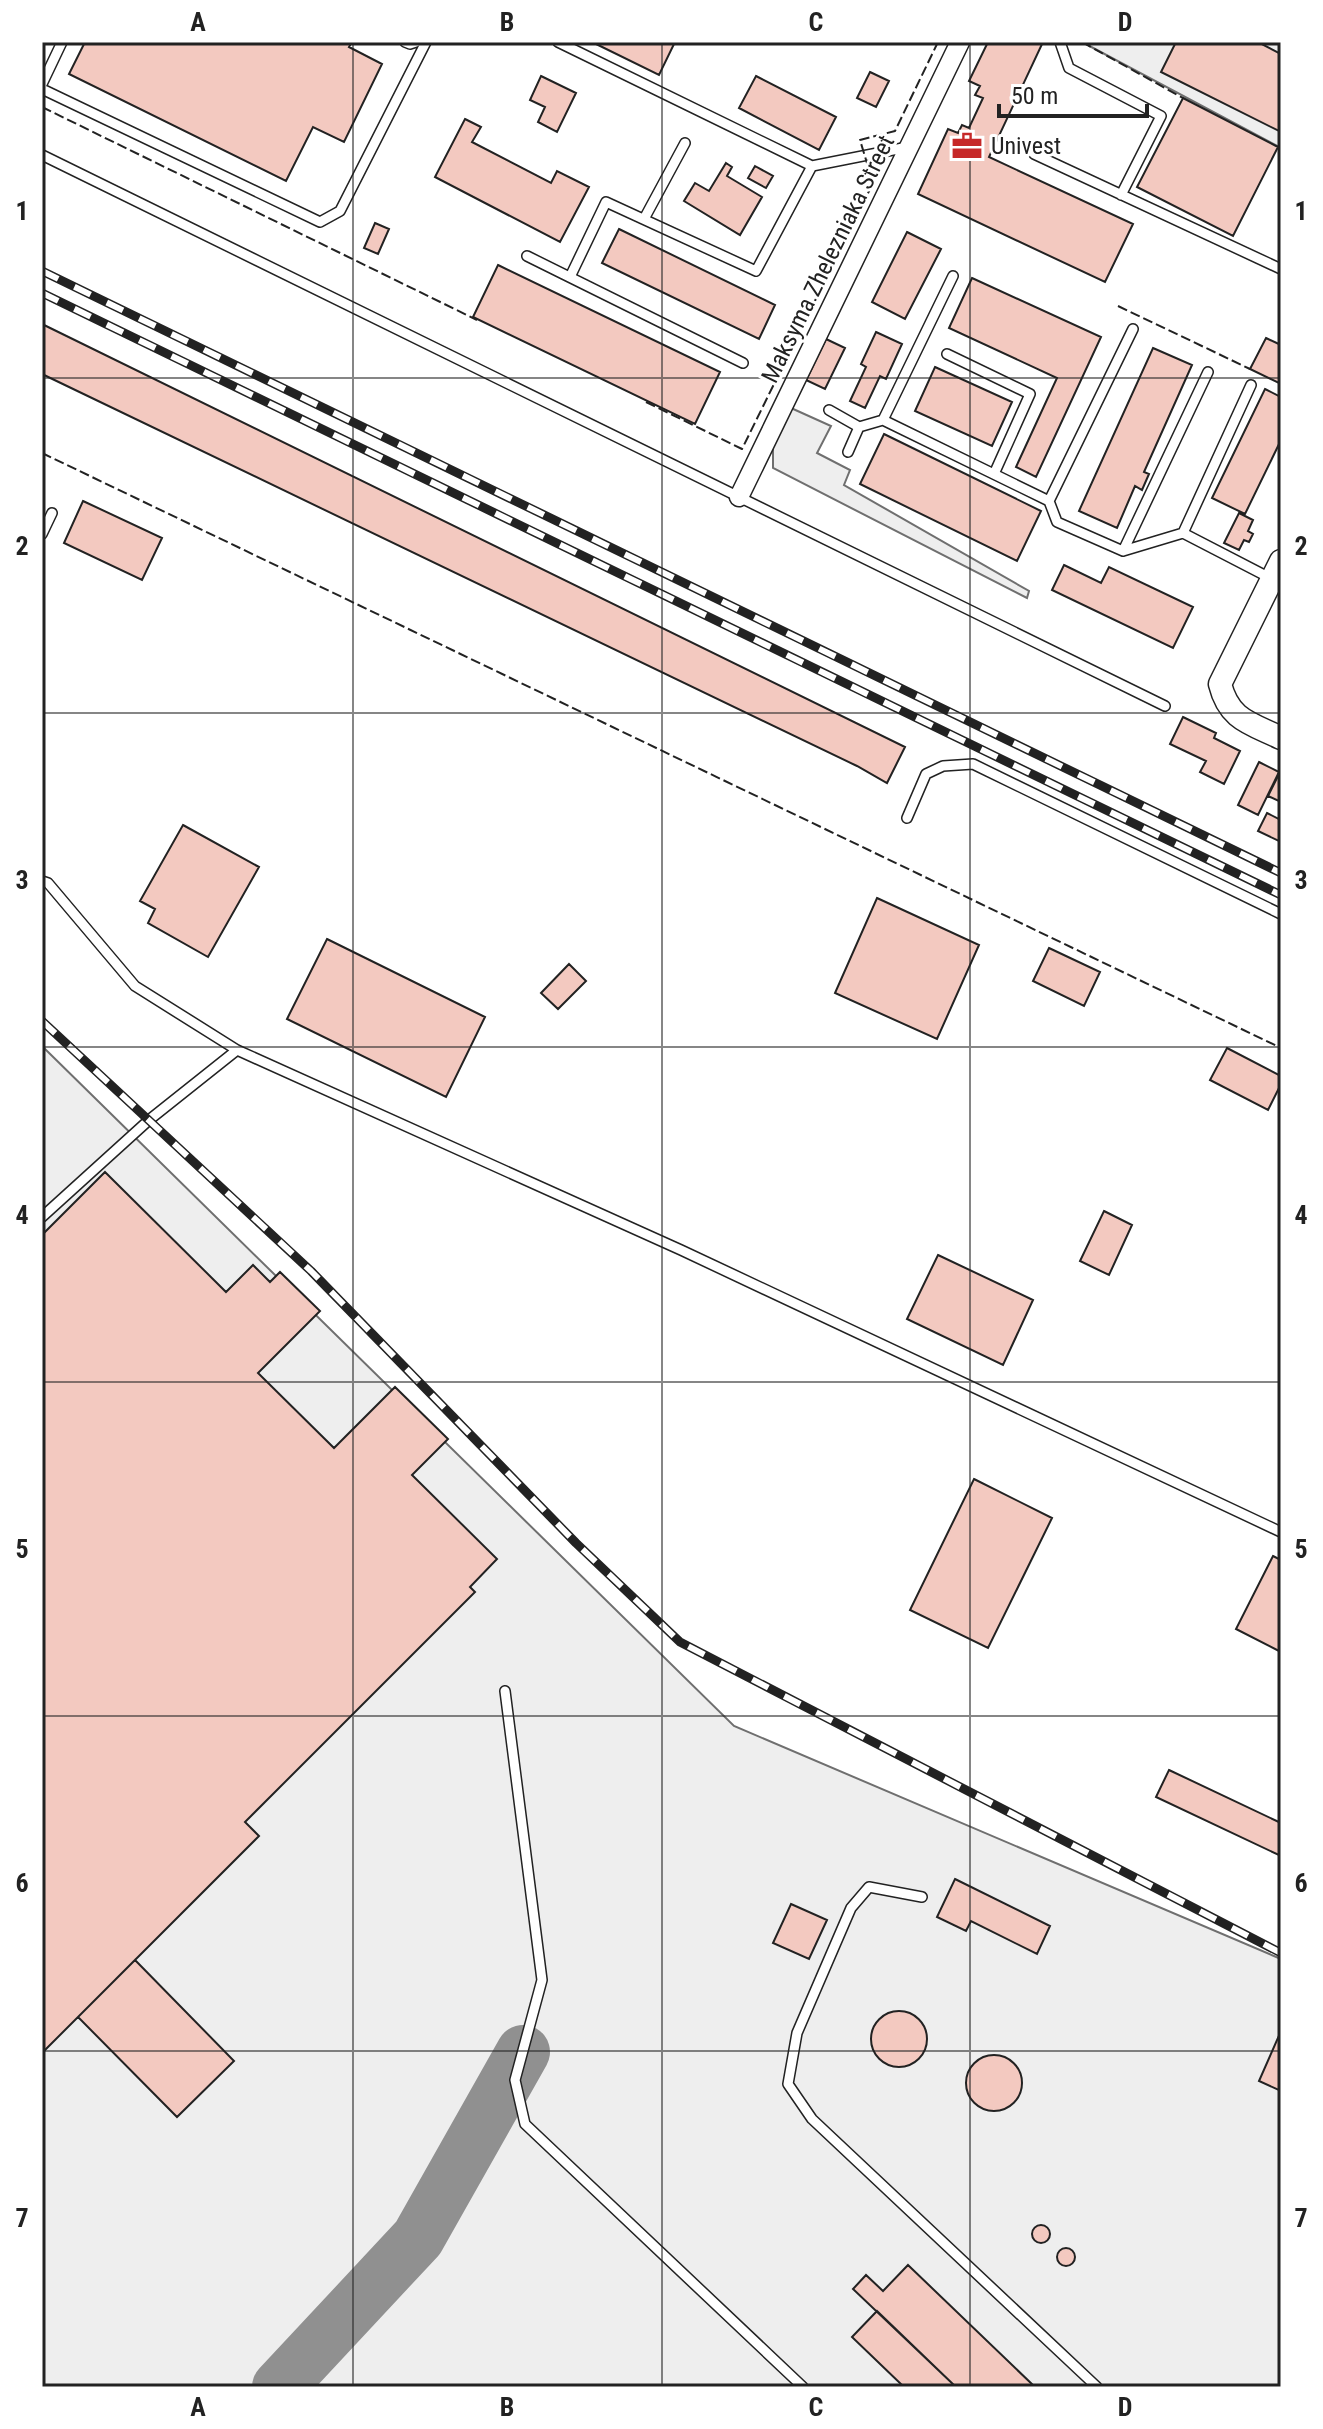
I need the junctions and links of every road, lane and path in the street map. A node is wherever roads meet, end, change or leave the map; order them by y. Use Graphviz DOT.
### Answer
graph roads {
  1 [pos="62,42"];
  2 [pos="405,42"];
  3 [pos="416,42"];
  4 [pos="426,42"];
  5 [pos="558,42"];
  6 [pos="960,42"];
  7 [pos="1060,42"];
  8 [pos="42,86"];
  9 [pos="685,143"];
  10 [pos="910,146"];
  11 [pos="1034,154"];
  12 [pos="42,155"];
  13 [pos="812,166"];
  14 [pos="1121,195"];
  15 [pos="644,219"];
  16 [pos="527,256"];
  17 [pos="1281,269"];
  18 [pos="953,276"];
  19 [pos="570,277"];
  20 [pos="1133,329"];
  21 [pos="947,354"];
  22 [pos="743,363"];
  23 [pos="1208,372"];
  24 [pos="1251,385"];
  25 [pos="829,410"];
  26 [pos="883,420"];
  27 [pos="859,427"];
  28 [pos="848,452"];
  29 [pos="994,474"];
  30 [pos="739,497"];
  31 [pos="1049,501"];
  32 [pos="52,513"];
  33 [pos="1183,533"];
  34 [pos="42,534"];
  35 [pos="1123,551"];
  36 [pos="1276,570"];
  37 [pos="1165,706"];
  38 [pos="1281,738"];
  39 [pos="907,818"];
  40 [pos="42,881"];
  41 [pos="1281,914"];
  42 [pos="237,1050"];
  43 [pos="42,1217"];
  44 [pos="1281,1532"];
  45 [pos="505,1691"];
  46 [pos="922,1897"];
  47 [pos="803,2387"];
  48 [pos="1097,2387"];
  1 -- 8 [label="lane"];
  2 -- 3 [label="lane"];
  4 -- 8 [label="lane"];
  5 -- 13 [label="lane"];
  6 -- 10 [label="street, Maksyma Zhelezniaka Street"];
  7 -- 14 [label="lane"];
  9 -- 15 [label="lane"];
  10 -- 13 [label="lane"];
  10 -- 30 [label="street, Maksyma Zhelezniaka Street"];
  11 -- 14 [label="lane"];
  12 -- 30 [label="lane"];
  13 -- 15 [label="lane"];
  14 -- 17 [label="lane"];
  15 -- 19 [label="lane"];
  16 -- 19 [label="lane"];
  18 -- 26 [label="lane"];
  19 -- 22 [label="lane"];
  20 -- 31 [label="lane"];
  21 -- 29 [label="lane"];
  23 -- 35 [label="lane"];
  24 -- 33 [label="lane"];
  25 -- 27 [label="lane"];
  26 -- 27 [label="lane"];
  26 -- 29 [label="lane"];
  27 -- 28 [label="lane"];
  29 -- 31 [label="lane"];
  30 -- 37 [label="lane"];
  31 -- 35 [label="lane"];
  32 -- 34 [label="lane"];
  33 -- 35 [label="lane"];
  33 -- 36 [label="lane"];
  36 -- 38 [label="street"];
  39 -- 41 [label="lane"];
  40 -- 42 [label="lane"];
  42 -- 43 [label="lane"];
  42 -- 44 [label="lane"];
  45 -- 47 [label="lane"];
  46 -- 48 [label="lane"];
}
